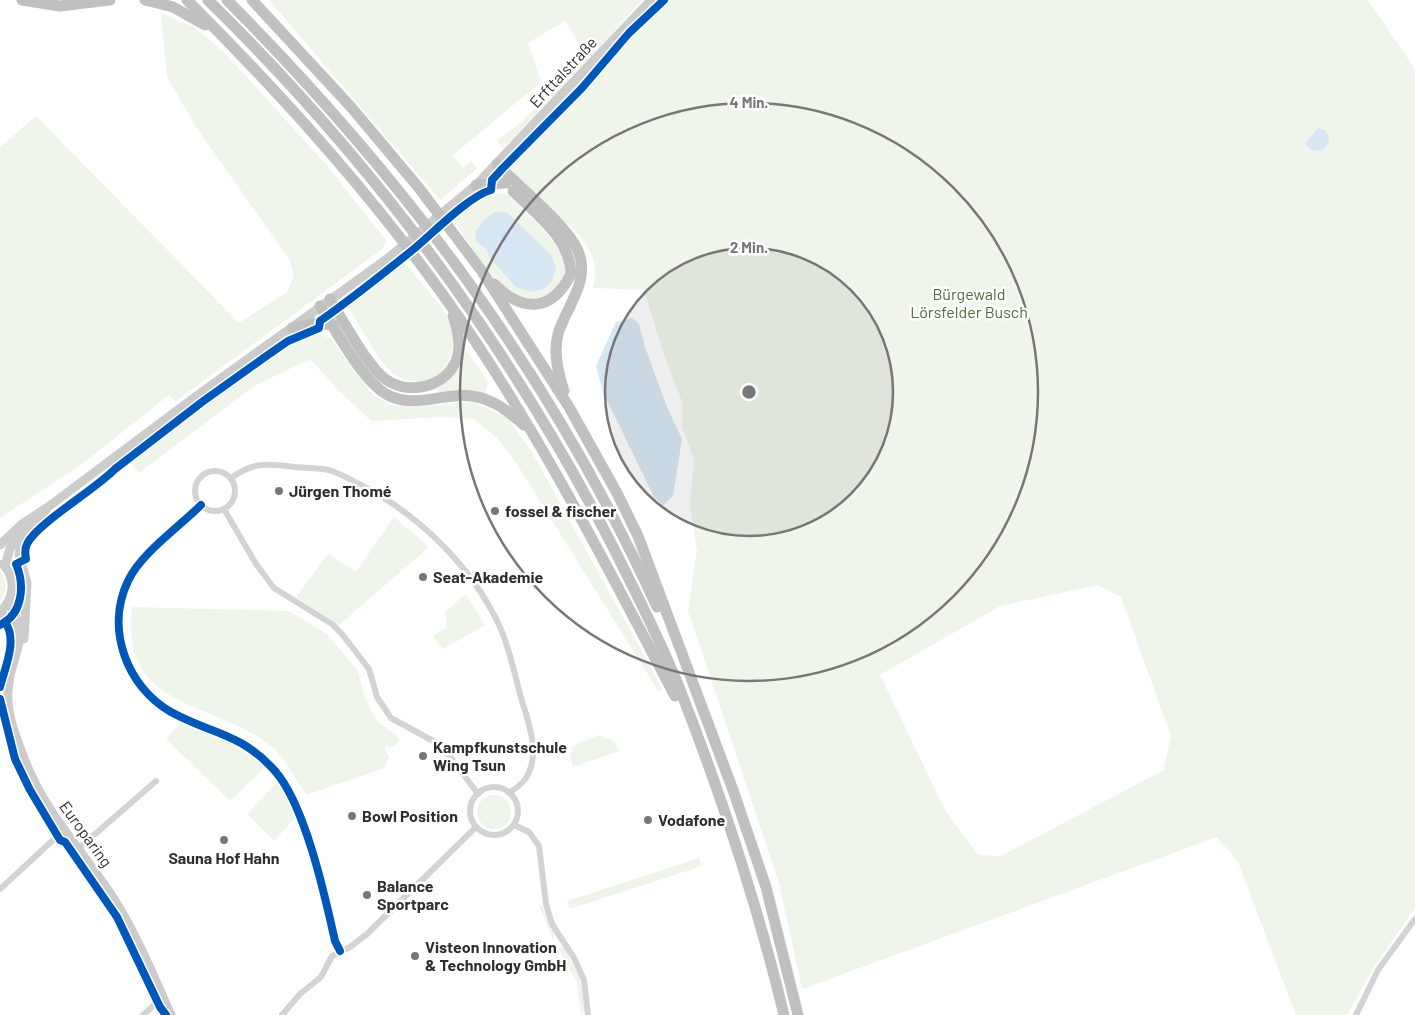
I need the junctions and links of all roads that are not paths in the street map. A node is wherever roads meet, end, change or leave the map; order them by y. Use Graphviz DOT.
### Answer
graph roads {
  1 [pos="22,0"];
  2 [pos="110,0"];
  3 [pos="145,0"];
  4 [pos="187,0"];
  5 [pos="208,0"];
  6 [pos="227,0"];
  7 [pos="242,0"];
  8 [pos="252,0"];
  9 [pos="260,0"];
  10 [pos="651,0"];
  11 [pos="225,38"];
  12 [pos="289,38"];
  13 [pos="494,167"];
  14 [pos="506,183"];
  15 [pos="476,186"];
  16 [pos="481,270"];
  17 [pos="445,298"];
  18 [pos="325,303"];
  19 [pos="333,325"];
  20 [pos="292,328"];
  21 [pos="569,407"];
  22 [pos="532,434"];
  23 [pos="231,478"];
  24 [pos="201,505"];
  25 [pos="48,507"];
  26 [pos="224,509"];
  27 [pos="42,516"];
  28 [pos="22,524"];
  29 [pos="0,536"];
  30 [pos="0,545"];
  31 [pos="3,564"];
  32 [pos="9,601"];
  33 [pos="0,612"];
  34 [pos="14,662"];
  35 [pos="690,679"];
  36 [pos="699,742"];
  37 [pos="156,781"];
  38 [pos="478,794"];
  39 [pos="509,794"];
  40 [pos="514,825"];
  41 [pos="476,827"];
  42 [pos="64,830"];
  43 [pos="78,849"];
  44 [pos="0,889"];
  45 [pos="1415,919"];
  46 [pos="340,951"];
  47 [pos="163,997"];
  48 [pos="143,1015"];
  49 [pos="171,1015"];
  50 [pos="282,1015"];
  51 [pos="588,1015"];
  52 [pos="784,1015"];
  53 [pos="798,1015"];
  54 [pos="1356,1015"];
  1 -- 2 [label="highway"];
  3 -- 11 [label="highway"];
  4 -- 11 [label="highway"];
  5 -- 36 [label="highway"];
  6 -- 35 [label="highway"];
  7 -- 12 [label="highway"];
  8 -- 12 [label="highway"];
  9 -- 12 [label="highway"];
  10 -- 13 [label="main road, Erfttalstraße"];
  11 -- 17 [label="highway"];
  12 -- 16 [label="highway"];
  13 -- 14 [label="highway"];
  13 -- 15 [label="main road, Erfttalstraße"];
  13 -- 21 [label="highway"];
  14 -- 15 [label="highway"];
  14 -- 16 [label="highway"];
  15 -- 18 [label="main road, Erfttalstraße"];
  16 -- 21 [label="highway"];
  17 -- 18 [label="highway"];
  17 -- 22 [label="highway"];
  18 -- 19 [label="highway"];
  18 -- 20 [label="main road, Erfttalstraße"];
  19 -- 20 [label="highway"];
  19 -- 22 [label="highway"];
  20 -- 25 [label="main road, Erfttalstraße"];
  21 -- 35 [label="highway"];
  22 -- 36 [label="highway"];
  23 -- 24 [label="street"];
  23 -- 26 [label="street"];
  23 -- 39 [label="street"];
  24 -- 26 [label="street"];
  24 -- 46 [label="street"];
  25 -- 27 [label="main road"];
  25 -- 28 [label="main road, Erfttalstraße"];
  26 -- 38 [label="street"];
  27 -- 31 [label="main road"];
  27 -- 34 [label="main road"];
  28 -- 29 [label="main road"];
  28 -- 30 [label="main road"];
  31 -- 32 [label="main road"];
  32 -- 33 [label="main road"];
  32 -- 34 [label="main road"];
  33 -- 34 [label="main road"];
  34 -- 42 [label="main road, Europaring"];
  35 -- 53 [label="highway"];
  36 -- 52 [label="highway"];
  37 -- 43 [label="street"];
  38 -- 39 [label="street"];
  38 -- 41 [label="street"];
  39 -- 40 [label="street"];
  40 -- 41 [label="street"];
  40 -- 51 [label="street"];
  41 -- 46 [label="street"];
  42 -- 43 [label="main road, Europaring"];
  42 -- 44 [label="street"];
  43 -- 47 [label="main road, Europaring"];
  45 -- 54 [label="street"];
  46 -- 50 [label="street"];
  47 -- 48 [label="street"];
  47 -- 49 [label="main road, Europaring"];
}
